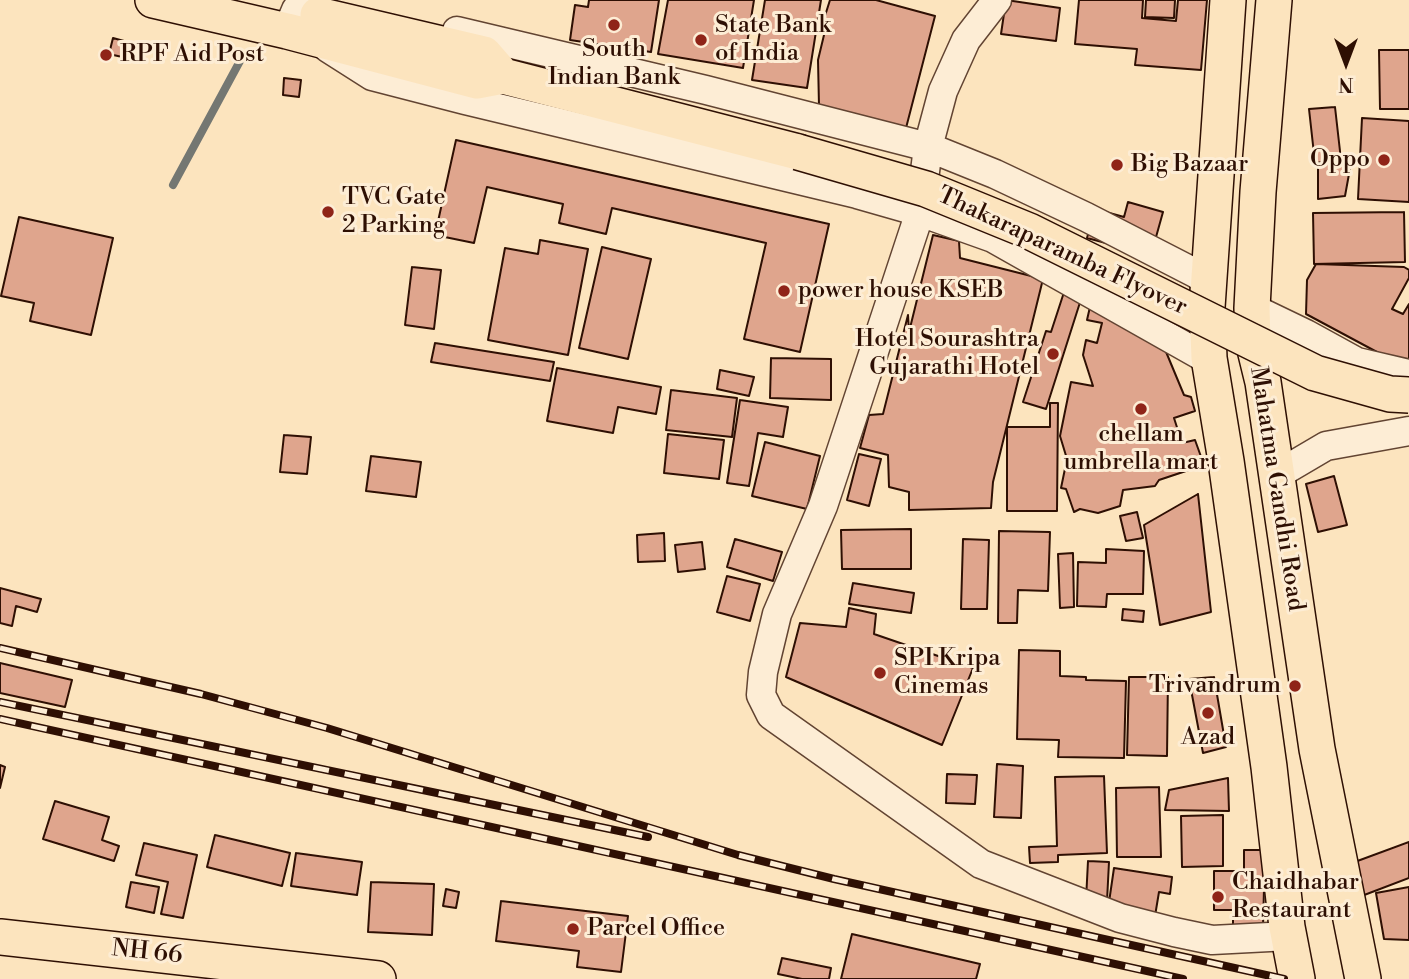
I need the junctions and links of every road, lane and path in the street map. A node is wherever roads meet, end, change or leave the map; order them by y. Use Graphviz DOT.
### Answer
graph roads {
  1 [pos="153,0"];
  2 [pos="256,0"];
  3 [pos="997,0"];
  4 [pos="1228,0"];
  5 [pos="1274,0"];
  6 [pos="303,19"];
  7 [pos="928,147"];
  8 [pos="920,212"];
  9 [pos="1209,282"];
  10 [pos="1252,308"];
  11 [pos="1209,360"];
  12 [pos="1409,374"];
  13 [pos="1409,395"];
  14 [pos="1409,431"];
  15 [pos="1275,476"];
  16 [pos="0,937"];
  17 [pos="1292,954"];
  18 [pos="1362,976"];
  19 [pos="378,979"];
  1 -- 6 [label="main road"];
  2 -- 6 [label="main road"];
  3 -- 7 [label="street"];
  4 -- 9 [label="main road, Mahatma Gandhi Road"];
  5 -- 10 [label="main road, Mahatma Gandhi Road"];
  6 -- 7 [label="street"];
  6 -- 8 [label="street"];
  6 -- 13 [label="main road, Thakaraparamba Flyover, bridge"];
  7 -- 8 [label="street"];
  7 -- 9 [label="street"];
  8 -- 11 [label="street"];
  8 -- 17 [label="street"];
  9 -- 11 [label="main road, Mahatma Gandhi Road"];
  10 -- 12 [label="street"];
  10 -- 15 [label="main road, Mahatma Gandhi Road"];
  11 -- 17 [label="main road, Mahatma Gandhi Road"];
  14 -- 15 [label="street"];
  15 -- 18 [label="main road, Mahatma Gandhi Road"];
  16 -- 19 [label="main road, NH 66"];
}
